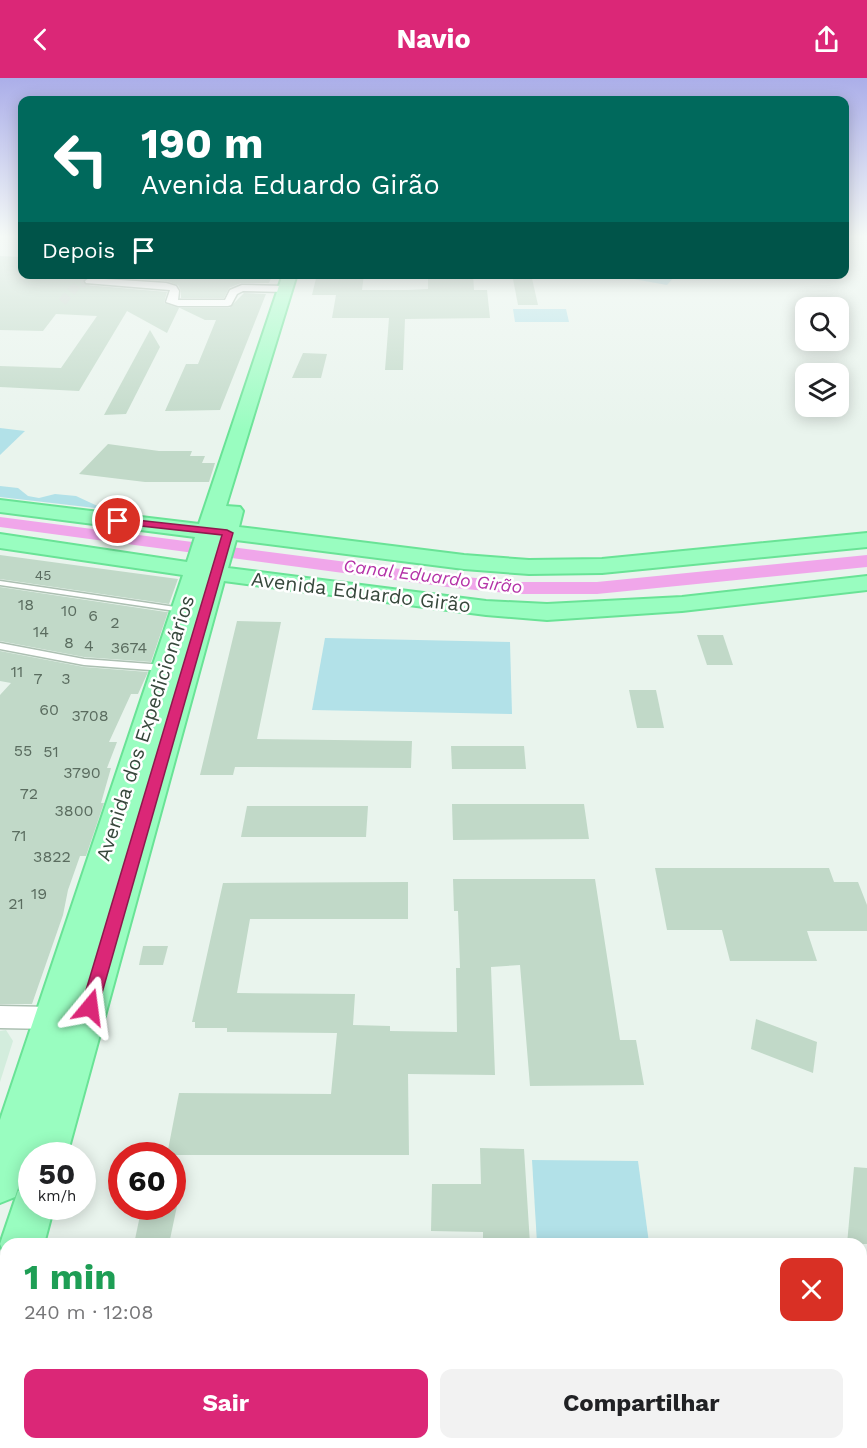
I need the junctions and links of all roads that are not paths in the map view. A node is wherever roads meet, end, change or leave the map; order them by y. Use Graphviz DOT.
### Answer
graph roads {
  1 [pos="171,302"];
  2 [pos="228,302"];
  3 [pos="284,302"];
  4 [pos="297,302"];
  5 [pos="296,306"];
  6 [pos="0,506"];
  7 [pos="867,540"];
  8 [pos="0,541"];
  9 [pos="212,550"];
  10 [pos="768,572"];
  11 [pos="0,583"];
  12 [pos="867,584"];
  13 [pos="182,610"];
  14 [pos="0,646"];
  15 [pos="164,668"];
  16 [pos="0,1017"];
  17 [pos="51,1018"];
  18 [pos="52,1142"];
  19 [pos="0,1182"];
  20 [pos="29,1220"];
  21 [pos="24,1238"];
  1 -- 2 [label="street"];
  3 -- 9 [label="main road, Avenida dos Expedicionários"];
  4 -- 5 [label="main road"];
  6 -- 9 [label="main road, Avenida Eduardo Girão"];
  7 -- 10 [label="main road, Avenida Eduardo Girão"];
  8 -- 9 [label="main road, Avenida Eduardo Girão"];
  9 -- 10 [label="main road, Avenida Eduardo Girão"];
  9 -- 10 [label="main road, Avenida Eduardo Girão"];
  9 -- 13 [label="main road, Avenida dos Expedicionários"];
  9 -- 18 [label="main road, Avenida dos Expedicionários"];
  10 -- 12 [label="main road, Avenida Eduardo Girão"];
  11 -- 13 [label="lane"];
  13 -- 15 [label="main road, Avenida dos Expedicionários"];
  14 -- 15 [label="lane"];
  15 -- 17 [label="main road, Avenida dos Expedicionários"];
  16 -- 17 [label="street"];
  17 -- 19 [label="main road, Avenida dos Expedicionários"];
  20 -- 21 [label="main road"];
}
